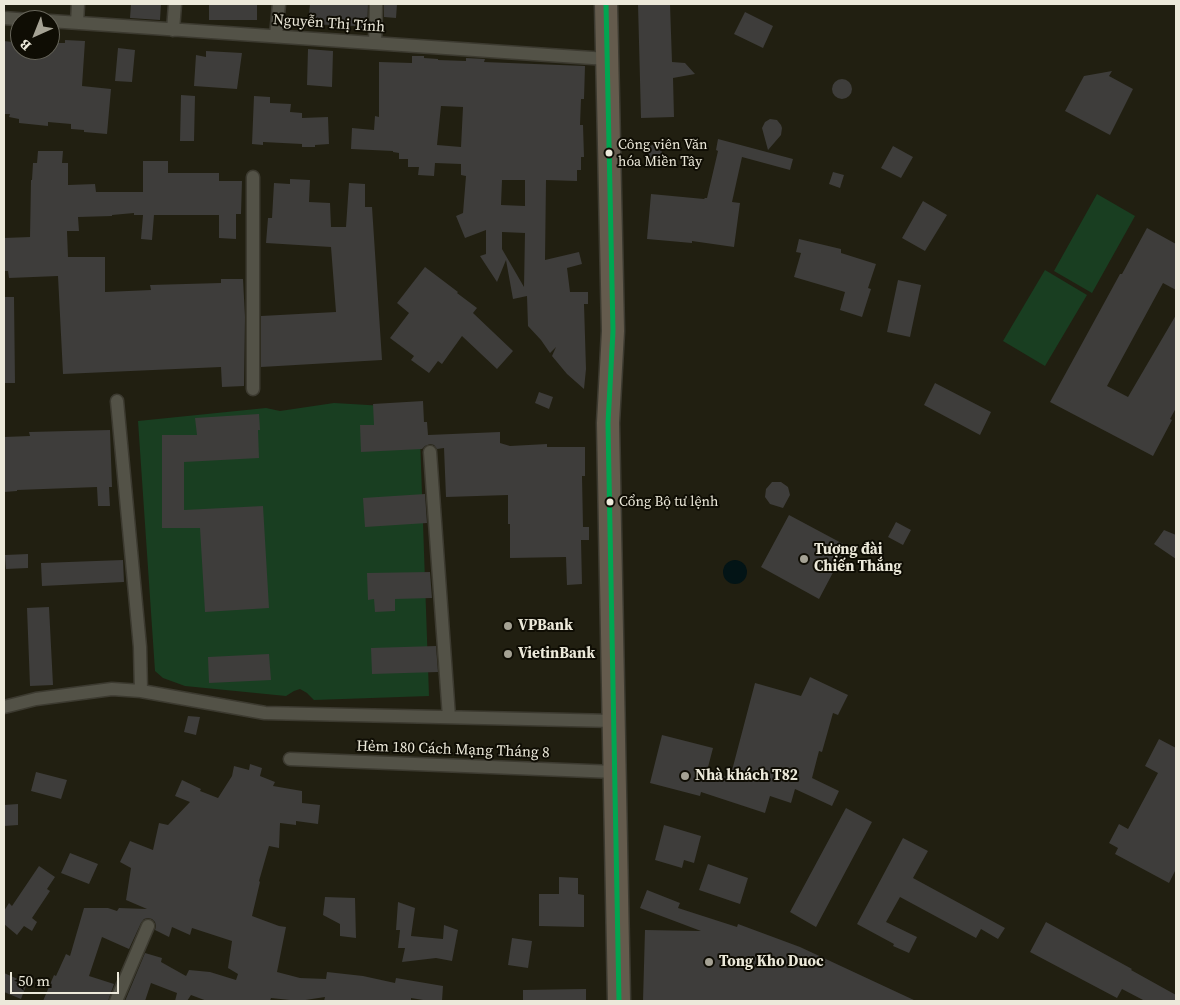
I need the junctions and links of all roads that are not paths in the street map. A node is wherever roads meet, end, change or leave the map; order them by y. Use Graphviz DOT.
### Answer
graph roads {
  1 [pos="78,4"];
  2 [pos="175,4"];
  3 [pos="279,4"];
  4 [pos="376,4"];
  5 [pos="606,4"];
  6 [pos="60,22"];
  7 [pos="77,23"];
  8 [pos="173,30"];
  9 [pos="276,36"];
  10 [pos="375,43"];
  11 [pos="607,58"];
  12 [pos="252,177"];
  13 [pos="253,389"];
  14 [pos="117,401"];
  15 [pos="430,452"];
  16 [pos="140,691"];
  17 [pos="4,708"];
  18 [pos="449,718"];
  19 [pos="614,721"];
  20 [pos="290,760"];
  21 [pos="615,772"];
  22 [pos="148,926"];
  23 [pos="116,1001"];
  24 [pos="620,1001"];
  1 -- 7 [label="street"];
  2 -- 8 [label="street"];
  3 -- 9 [label="street"];
  4 -- 10 [label="street"];
  5 -- 11 [label="highway"];
  6 -- 7 [label="street, Nguyễn Thị Tính"];
  7 -- 8 [label="street, Nguyễn Thị Tính"];
  8 -- 9 [label="street, Nguyễn Thị Tính"];
  9 -- 10 [label="street, Nguyễn Thị Tính"];
  10 -- 11 [label="street, Nguyễn Thị Tính"];
  11 -- 19 [label="highway"];
  12 -- 13 [label="street"];
  14 -- 16 [label="street"];
  15 -- 18 [label="street"];
  16 -- 17 [label="street"];
  16 -- 18 [label="street"];
  18 -- 19 [label="street"];
  19 -- 21 [label="highway"];
  20 -- 21 [label="street, Hẻm 180 Cách Mạng Tháng 8"];
  21 -- 24 [label="highway"];
  22 -- 23 [label="street"];
}
